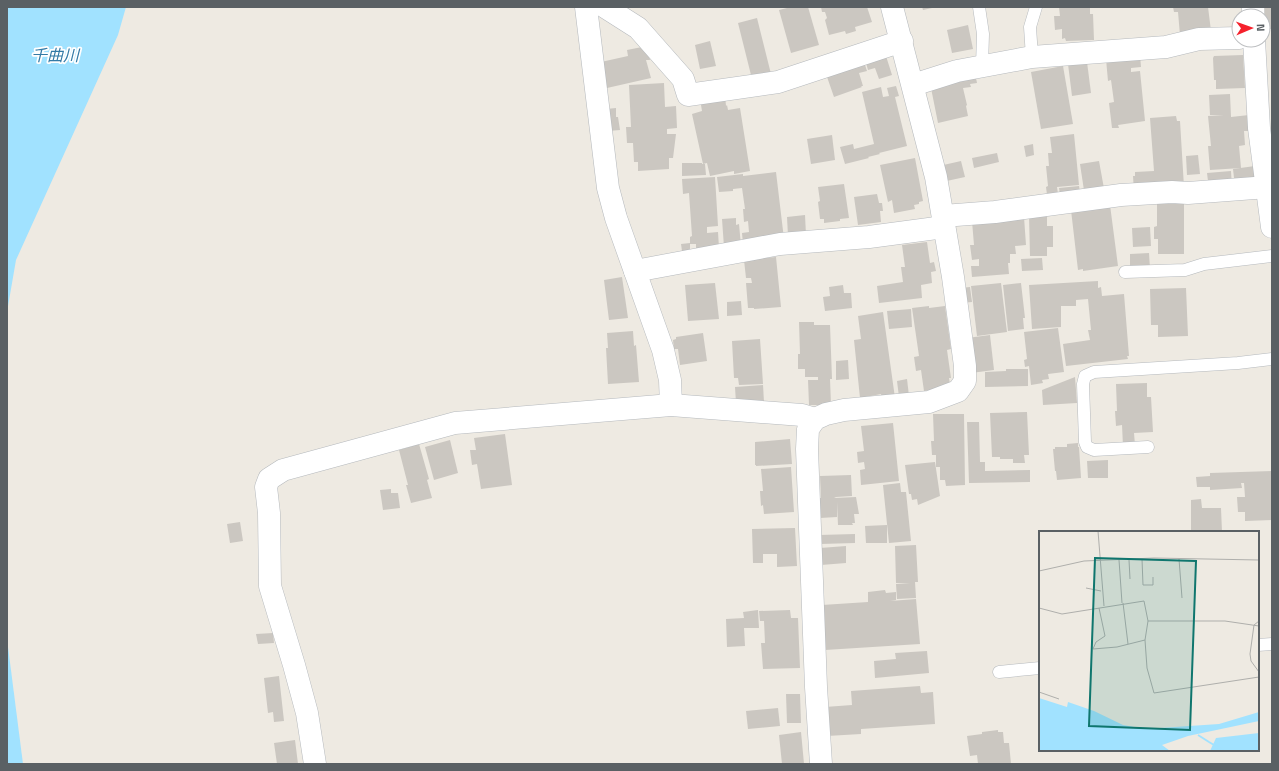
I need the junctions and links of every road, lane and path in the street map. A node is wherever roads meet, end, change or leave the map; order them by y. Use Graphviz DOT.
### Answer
graph roads {
  1 [pos="586,7"];
  2 [pos="605,7"];
  3 [pos="892,7"];
  4 [pos="979,7"];
  5 [pos="1036,7"];
  6 [pos="1231,38"];
  7 [pos="902,42"];
  8 [pos="1254,48"];
  9 [pos="1032,57"];
  10 [pos="982,66"];
  11 [pos="913,85"];
  12 [pos="1268,187"];
  13 [pos="943,222"];
  14 [pos="1272,227"];
  15 [pos="1272,256"];
  16 [pos="635,272"];
  17 [pos="1125,272"];
  18 [pos="1272,359"];
  19 [pos="672,405"];
  20 [pos="815,419"];
  21 [pos="1148,447"];
  22 [pos="1272,644"];
  23 [pos="1259,645"];
  24 [pos="1039,668"];
  25 [pos="999,672"];
  26 [pos="314,764"];
  27 [pos="821,764"];
  1 -- 16 [label="street"];
  2 -- 7 [label="street"];
  3 -- 7 [label="street"];
  4 -- 10 [label="lane"];
  5 -- 9 [label="lane"];
  6 -- 9 [label="street"];
  7 -- 11 [label="street"];
  8 -- 12 [label="street"];
  9 -- 10 [label="street"];
  10 -- 11 [label="street"];
  11 -- 13 [label="street"];
  12 -- 13 [label="street"];
  12 -- 14 [label="street"];
  13 -- 16 [label="street"];
  13 -- 20 [label="street"];
  15 -- 17 [label="lane"];
  16 -- 19 [label="street"];
  18 -- 21 [label="lane"];
  19 -- 20 [label="street"];
  19 -- 26 [label="street"];
  20 -- 27 [label="street"];
  22 -- 23 [label="lane"];
  24 -- 25 [label="lane"];
}
